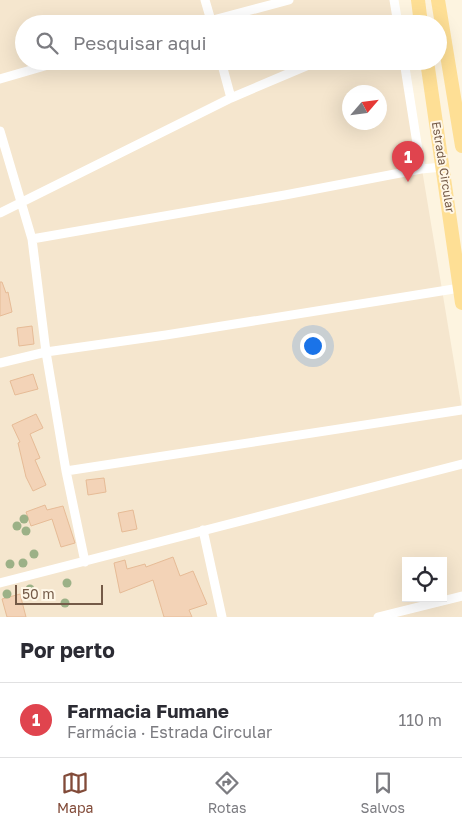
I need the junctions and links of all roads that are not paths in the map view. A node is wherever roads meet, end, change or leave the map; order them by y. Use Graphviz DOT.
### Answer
graph roads {
  1 [pos="205,0"];
  2 [pos="289,0"];
  3 [pos="394,0"];
  4 [pos="418,0"];
  5 [pos="438,0"];
  6 [pos="209,15"];
  7 [pos="236,15"];
  8 [pos="396,15"];
  9 [pos="420,15"];
  10 [pos="440,15"];
  11 [pos="447,55"];
  12 [pos="31,70"];
  13 [pos="223,70"];
  14 [pos="297,70"];
  15 [pos="405,70"];
  16 [pos="427,70"];
  17 [pos="0,79"];
  18 [pos="231,98"];
  19 [pos="0,130"];
  20 [pos="462,146"];
  21 [pos="443,167"];
  22 [pos="421,169"];
  23 [pos="21,204"];
  24 [pos="0,213"];
  25 [pos="32,239"];
  26 [pos="460,288"];
  27 [pos="462,303"];
  28 [pos="46,352"];
  29 [pos="0,364"];
  30 [pos="462,410"];
  31 [pos="462,464"];
  32 [pos="66,471"];
  33 [pos="203,530"];
  34 [pos="85,562"];
  35 [pos="0,583"];
  36 [pos="462,596"];
  37 [pos="222,617"];
  38 [pos="378,617"];
  1 -- 6 [label="street"];
  2 -- 7 [label="street"];
  3 -- 8 [label="street"];
  4 -- 9 [label="main road"];
  5 -- 10 [label="main road, Estrada Circular"];
  11 -- 20 [label="main road, Estrada Circular"];
  12 -- 17 [label="street"];
  13 -- 18 [label="street"];
  14 -- 18 [label="street"];
  15 -- 22 [label="street"];
  16 -- 21 [label="main road, Estrada Circular"];
  18 -- 23 [label="street"];
  19 -- 23 [label="street"];
  21 -- 22 [label="street"];
  21 -- 26 [label="main road, Estrada Circular"];
  22 -- 25 [label="street"];
  23 -- 24 [label="street"];
  23 -- 25 [label="street"];
  25 -- 28 [label="street"];
  26 -- 27 [label="main road, Estrada Circular"];
  26 -- 28 [label="street"];
  28 -- 29 [label="street"];
  28 -- 32 [label="street"];
  30 -- 32 [label="street"];
  31 -- 33 [label="street"];
  32 -- 34 [label="street"];
  33 -- 34 [label="street"];
  33 -- 37 [label="street"];
  34 -- 35 [label="street"];
  36 -- 38 [label="street"];
}
